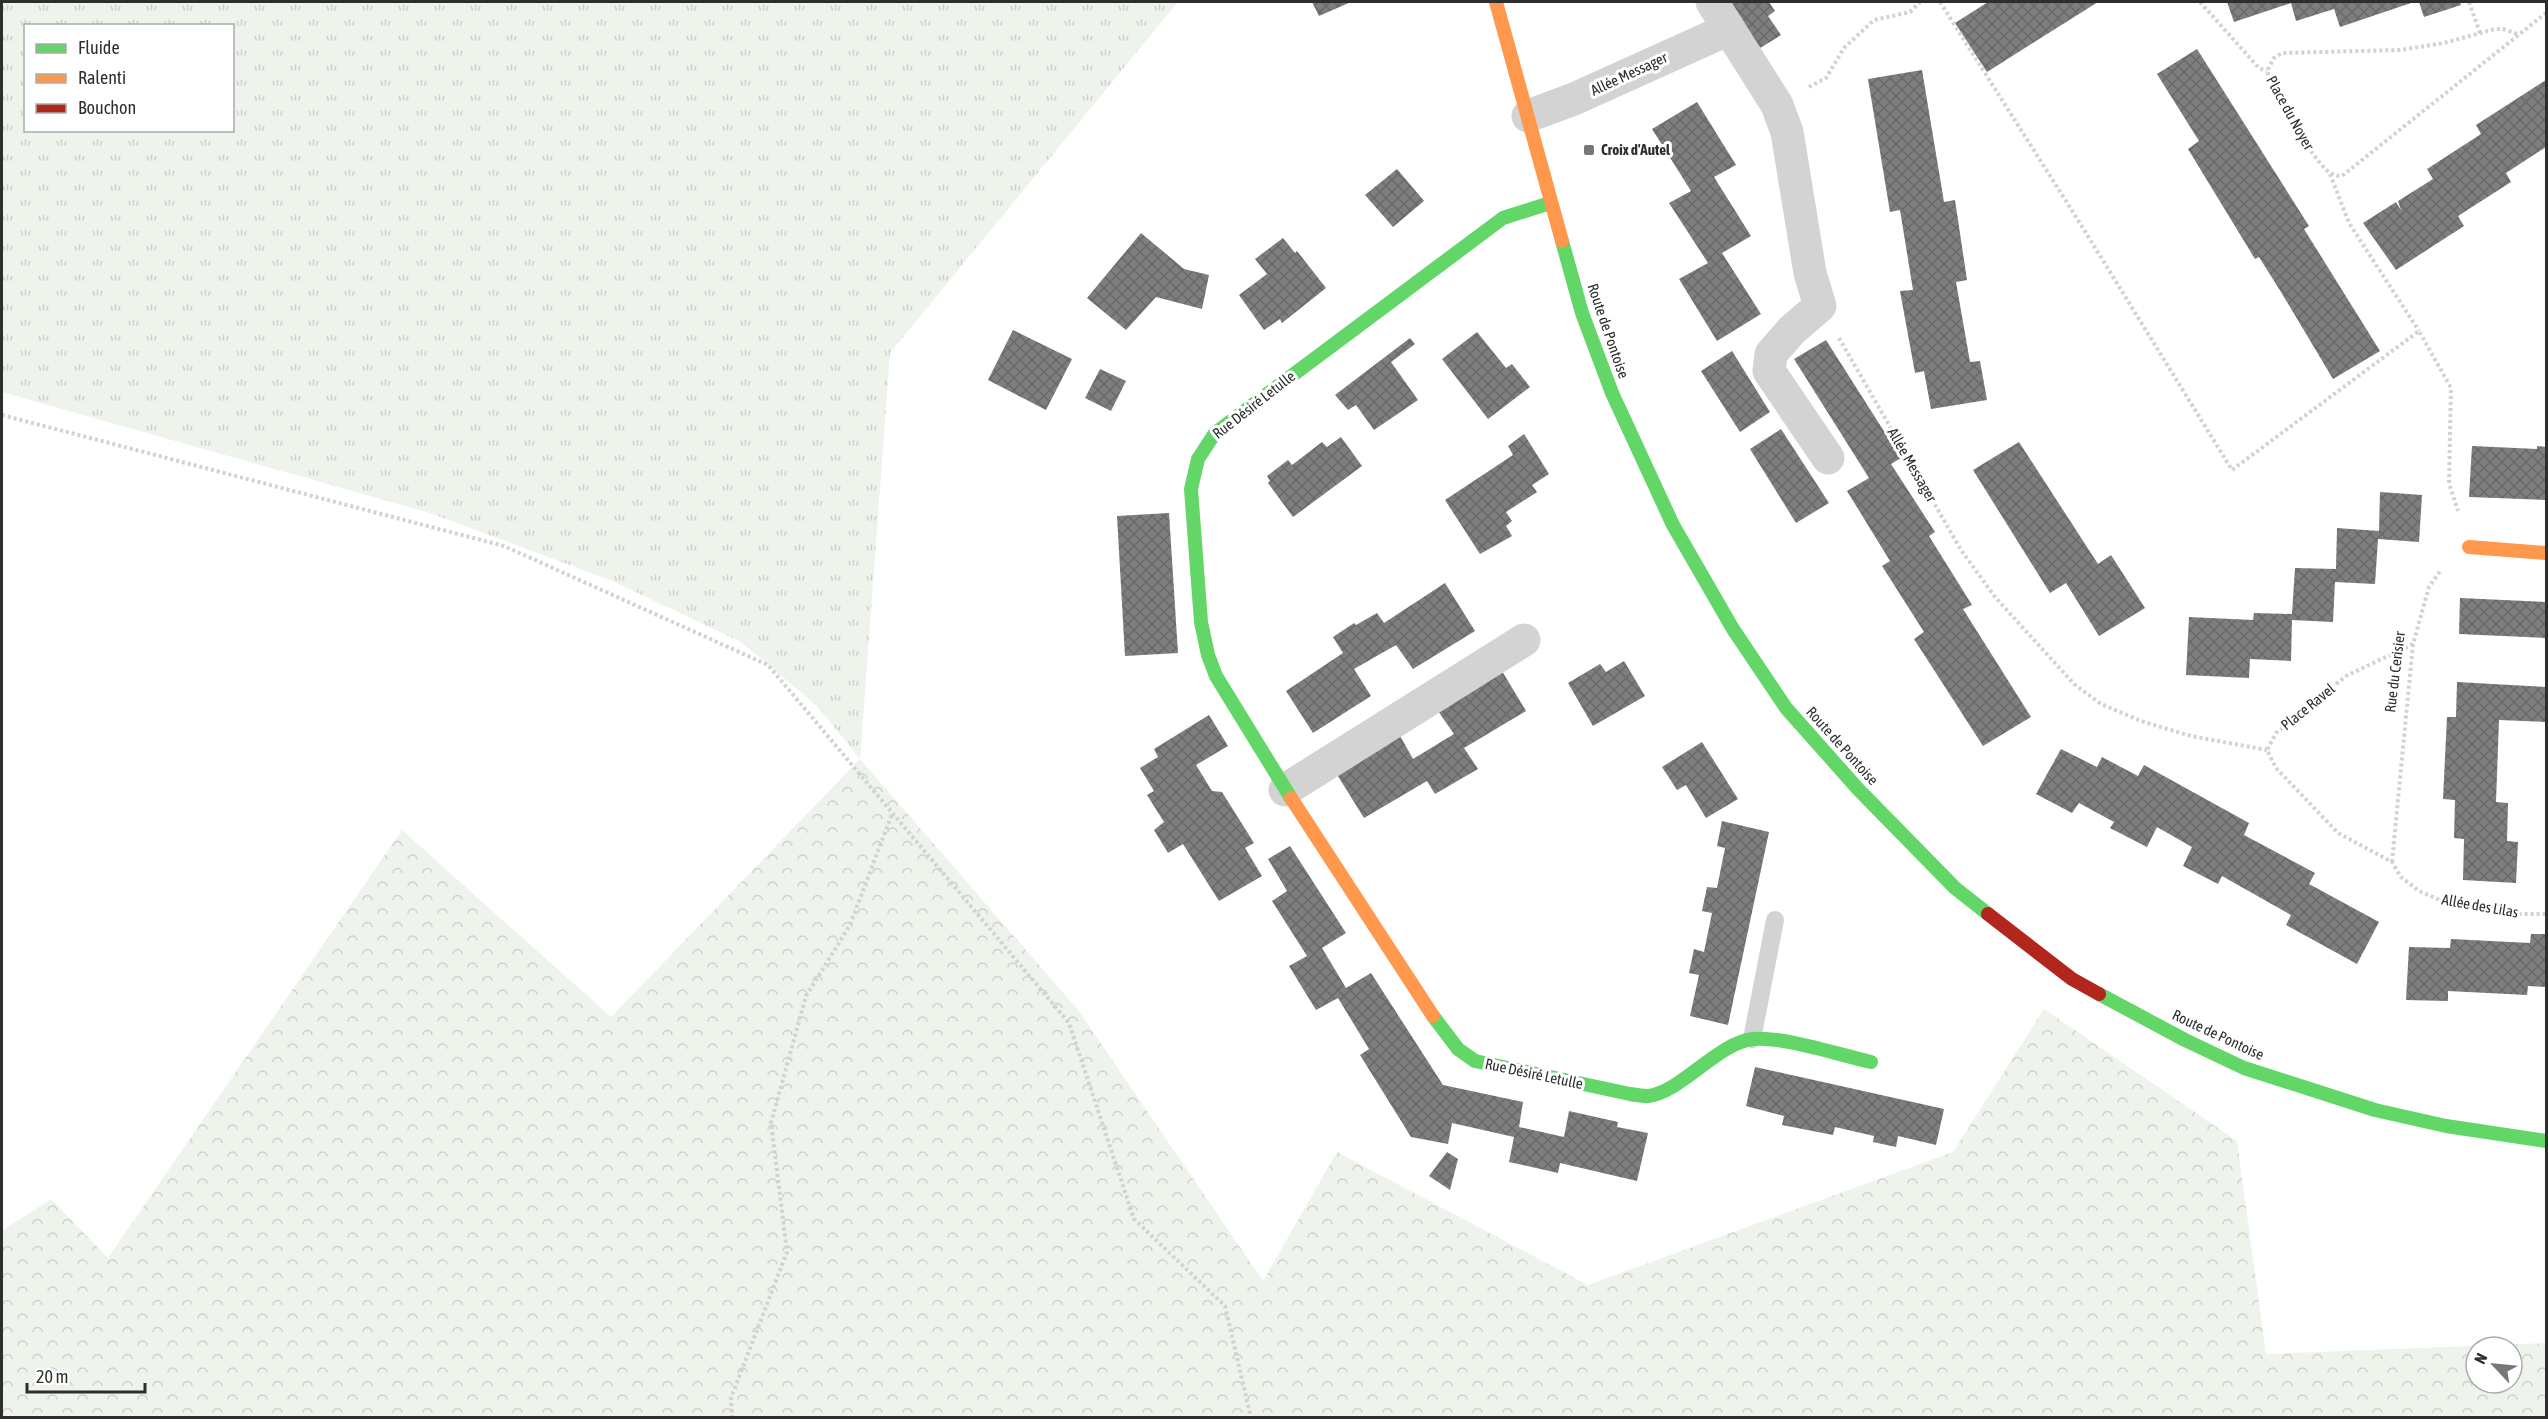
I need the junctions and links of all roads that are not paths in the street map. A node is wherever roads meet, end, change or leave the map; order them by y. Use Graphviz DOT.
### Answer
graph roads {
  1 [pos="1496,2"];
  2 [pos="1720,15"];
  3 [pos="1528,116"];
  4 [pos="1550,202"];
  5 [pos="1828,458"];
  6 [pos="2469,547"];
  7 [pos="2547,552"];
  8 [pos="1524,640"];
  9 [pos="1286,790"];
  10 [pos="1775,920"];
  11 [pos="1752,1039"];
  12 [pos="1871,1062"];
  13 [pos="2547,1141"];
  1 -- 3 [label="street, Route de Pontoise"];
  2 -- 3 [label="street, Allée Messager"];
  2 -- 5 [label="street, Allée Messager"];
  3 -- 4 [label="street, Route de Pontoise"];
  4 -- 9 [label="street, Rue Désiré Letulle"];
  4 -- 13 [label="street, Route de Pontoise"];
  6 -- 7 [label="street"];
  8 -- 9 [label="street"];
  9 -- 11 [label="street, Rue Désiré Letulle"];
  10 -- 11 [label="lane"];
  11 -- 12 [label="street, Rue Désiré Letulle"];
}
